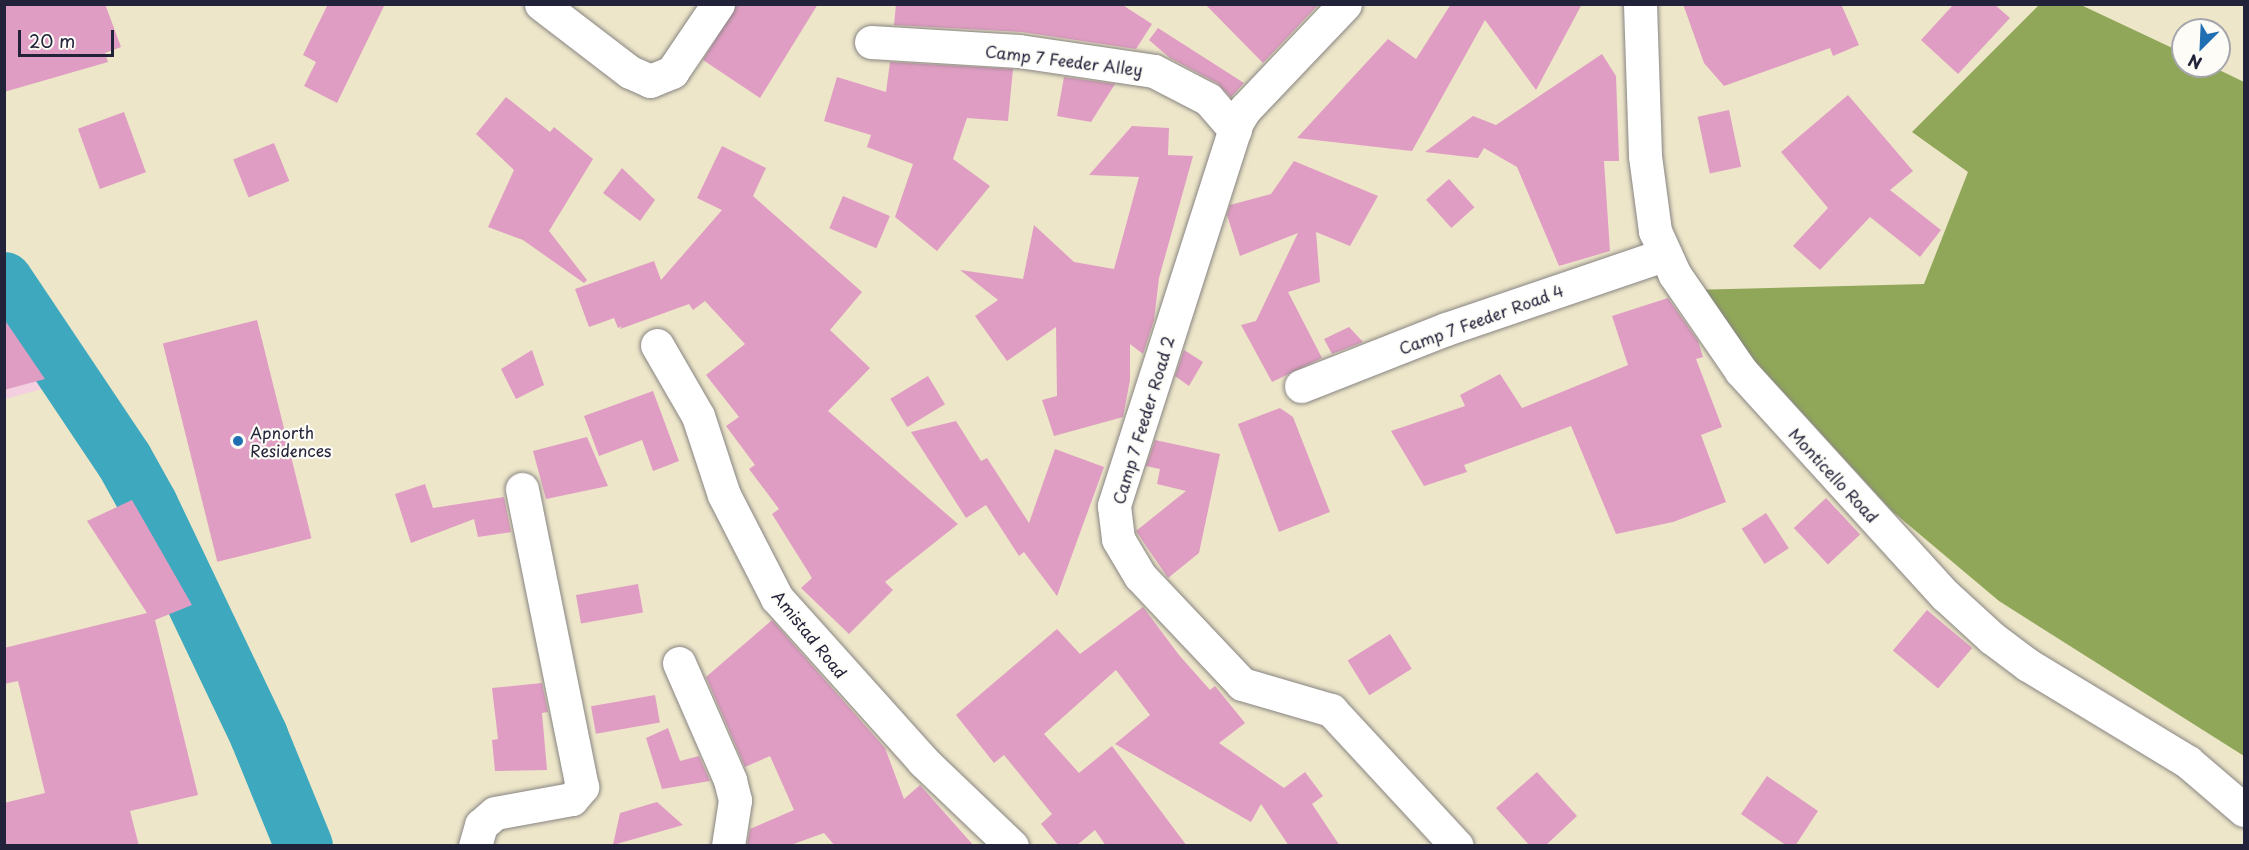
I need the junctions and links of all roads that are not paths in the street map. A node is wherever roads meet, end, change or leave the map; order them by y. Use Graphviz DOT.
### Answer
graph roads {
  1 [pos="541,4"];
  2 [pos="718,4"];
  3 [pos="1345,4"];
  4 [pos="1640,4"];
  5 [pos="872,42"];
  6 [pos="1235,130"];
  7 [pos="1663,255"];
  8 [pos="657,345"];
  9 [pos="1301,387"];
  10 [pos="522,489"];
  11 [pos="679,663"];
  12 [pos="2244,810"];
  13 [pos="475,846"];
  14 [pos="728,846"];
  15 [pos="1012,846"];
  16 [pos="1457,846"];
  1 -- 2 [label="street"];
  3 -- 6 [label="street, Camp 7 Feeder Road 2"];
  4 -- 7 [label="street, Monticello Road"];
  5 -- 6 [label="street, Camp 7 Feeder Alley"];
  6 -- 16 [label="street, Camp 7 Feeder Road 2"];
  7 -- 9 [label="street, Camp 7 Feeder Road 4"];
  7 -- 12 [label="street, Monticello Road"];
  8 -- 15 [label="street, Amistad Road"];
  10 -- 13 [label="street"];
  11 -- 14 [label="street"];
}
